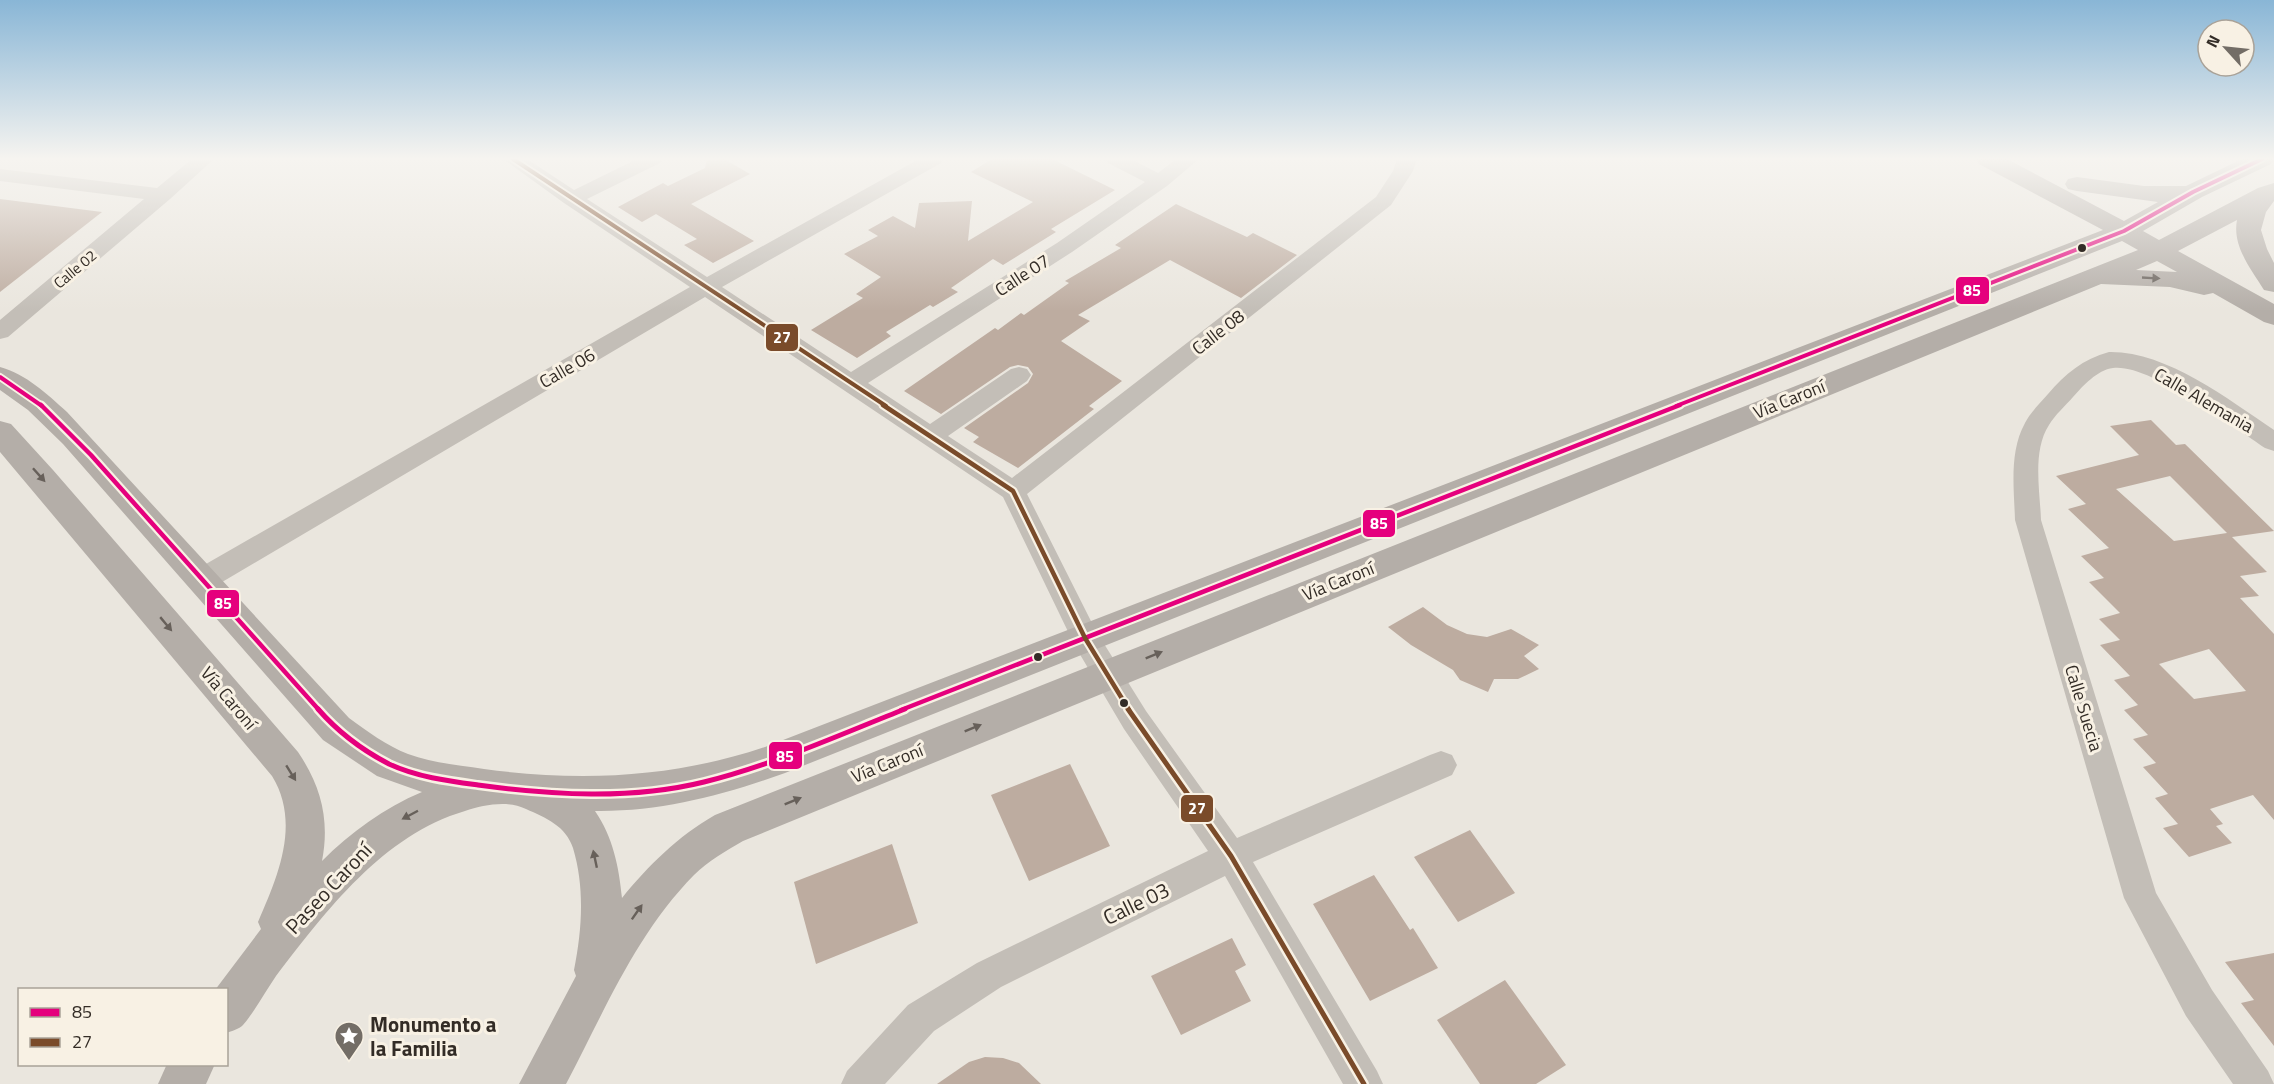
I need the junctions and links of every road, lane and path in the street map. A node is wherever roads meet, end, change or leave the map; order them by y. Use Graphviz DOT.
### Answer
graph roads {
  1 [pos="146,210"];
  2 [pos="586,210"];
  3 [pos="845,210"];
  4 [pos="1119,210"];
  5 [pos="1373,210"];
  6 [pos="2080,210"];
  7 [pos="2102,210"];
  8 [pos="2162,210"];
  9 [pos="2235,210"];
  10 [pos="2254,210"];
  11 [pos="2133,226"];
  12 [pos="2167,245"];
  13 [pos="2091,261"];
  14 [pos="2274,284"];
  15 [pos="706,288"];
  16 [pos="2269,306"];
  17 [pos="0,332"];
  18 [pos="2133,362"];
  19 [pos="1019,375"];
  20 [pos="0,377"];
  21 [pos="850,383"];
  22 [pos="0,432"];
  23 [pos="930,436"];
  24 [pos="2274,442"];
  25 [pos="1013,491"];
  26 [pos="202,580"];
  27 [pos="1085,638"];
  28 [pos="1108,674"];
  29 [pos="1441,765"];
  30 [pos="506,788"];
  31 [pos="1231,856"];
  32 [pos="588,999"];
  33 [pos="228,1009"];
  34 [pos="192,1066"];
  35 [pos="199,1066"];
  36 [pos="181,1084"];
  37 [pos="190,1084"];
  38 [pos="542,1084"];
  39 [pos="552,1084"];
  40 [pos="860,1084"];
  41 [pos="1364,1084"];
  42 [pos="2254,1084"];
  1 -- 17 [label="street, Calle 02"];
  2 -- 15 [label="street"];
  3 -- 15 [label="street, Calle 06"];
  4 -- 21 [label="street, Calle 07"];
  5 -- 25 [label="street, Calle 08"];
  6 -- 13 [label="main road"];
  7 -- 11 [label="main road"];
  8 -- 11 [label="main road, Vía Caroní"];
  9 -- 12 [label="main road, Vía Caroní"];
  10 -- 14 [label="main road"];
  11 -- 12 [label="main road"];
  11 -- 13 [label="main road, Vía Caroní"];
  12 -- 13 [label="main road, Vía Caroní"];
  12 -- 16 [label="main road"];
  13 -- 16 [label="main road, one-way"];
  13 -- 27 [label="main road, Vía Caroní"];
  28 -- 13 [label="main road, Vía Caroní, one-way"];
  15 -- 21 [label="street"];
  15 -- 26 [label="street, Calle 06"];
  18 -- 24 [label="street, Calle Alemania"];
  18 -- 42 [label="street, Calle Suecia"];
  19 -- 23 [label="street"];
  20 -- 26 [label="main road, Vía Caroní"];
  21 -- 23 [label="street"];
  22 -- 33 [label="main road, Vía Caroní, one-way"];
  23 -- 25 [label="street"];
  25 -- 27 [label="street"];
  26 -- 30 [label="main road, Vía Caroní"];
  27 -- 28 [label="street"];
  27 -- 30 [label="main road, Vía Caroní"];
  28 -- 31 [label="street"];
  32 -- 28 [label="main road, Vía Caroní, one-way"];
  29 -- 31 [label="street, Calle 03"];
  32 -- 30 [label="main road, Paseo Caroní, one-way"];
  30 -- 33 [label="main road, Paseo Caroní, one-way"];
  31 -- 40 [label="street, Calle 03"];
  31 -- 41 [label="street"];
  32 -- 38 [label="main road, Paseo Caroní"];
  32 -- 39 [label="main road, Paseo Caroní"];
  34 -- 36 [label="main road"];
  35 -- 37 [label="main road"];
}
